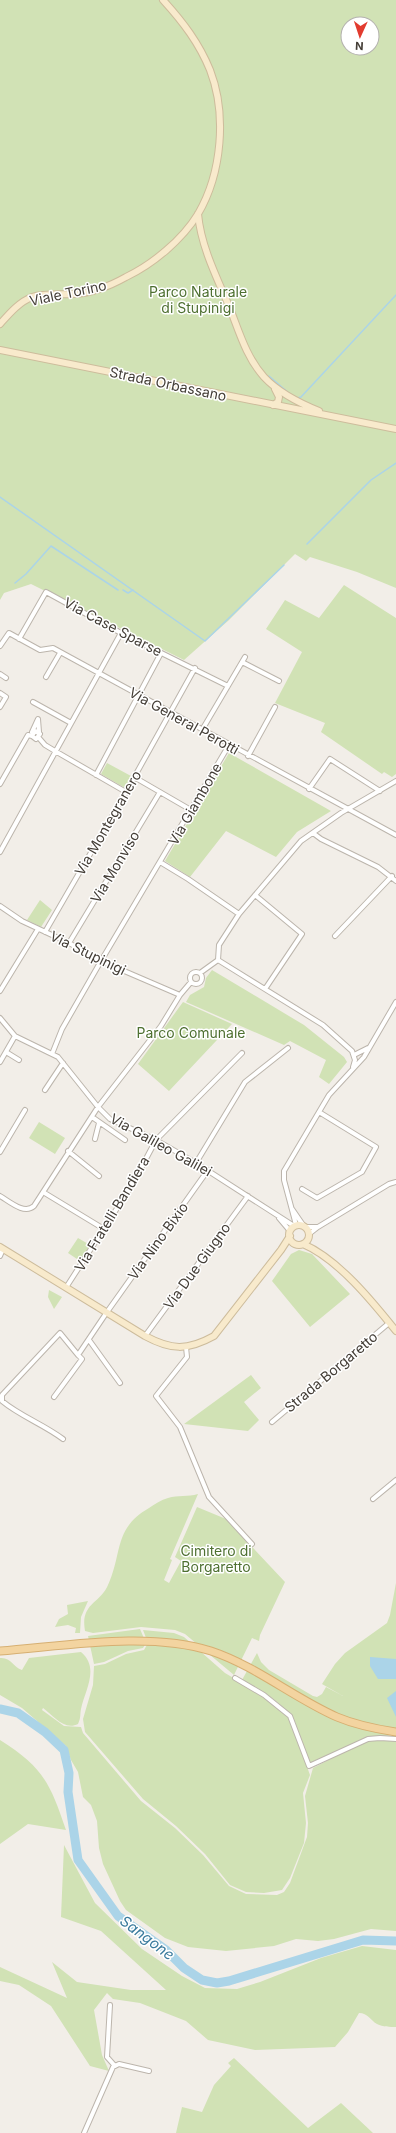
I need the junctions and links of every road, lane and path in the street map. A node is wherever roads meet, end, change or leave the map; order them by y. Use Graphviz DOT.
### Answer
graph roads {
  1 [pos="163,0"];
  2 [pos="198,214"];
  3 [pos="0,324"];
  4 [pos="0,350"];
  5 [pos="265,379"];
  6 [pos="273,405"];
  7 [pos="306,406"];
  8 [pos="299,410"];
  9 [pos="337,417"];
  10 [pos="396,429"];
  11 [pos="121,633"];
  12 [pos="19,639"];
  13 [pos="0,646"];
  14 [pos="161,652"];
  15 [pos="60,653"];
  16 [pos="245,657"];
  17 [pos="242,662"];
  18 [pos="195,668"];
  19 [pos="0,674"];
  20 [pos="98,674"];
  21 [pos="46,677"];
  22 [pos="6,678"];
  23 [pos="279,681"];
  24 [pos="228,686"];
  25 [pos="0,693"];
  26 [pos="139,696"];
  27 [pos="33,702"];
  28 [pos="0,707"];
  29 [pos="275,707"];
  30 [pos="170,713"];
  31 [pos="71,723"];
  32 [pos="202,730"];
  33 [pos="34,736"];
  34 [pos="229,745"];
  35 [pos="55,751"];
  36 [pos="248,756"];
  37 [pos="96,775"];
  38 [pos="134,777"];
  39 [pos="396,781"];
  40 [pos="0,784"];
  41 [pos="309,789"];
  42 [pos="380,791"];
  43 [pos="126,792"];
  44 [pos="160,792"];
  45 [pos="347,809"];
  46 [pos="191,810"];
  47 [pos="313,833"];
  48 [pos="396,835"];
  49 [pos="0,852"];
  50 [pos="160,862"];
  51 [pos="392,876"];
  52 [pos="396,881"];
  53 [pos="255,895"];
  54 [pos="0,906"];
  55 [pos="239,914"];
  56 [pos="38,929"];
  57 [pos="45,932"];
  58 [pos="335,936"];
  59 [pos="69,943"];
  60 [pos="218,960"];
  61 [pos="101,961"];
  62 [pos="200,973"];
  63 [pos="191,982"];
  64 [pos="265,989"];
  65 [pos="0,991"];
  66 [pos="180,995"];
  67 [pos="396,1002"];
  68 [pos="0,1018"];
  69 [pos="15,1036"];
  70 [pos="370,1046"];
  71 [pos="288,1048"];
  72 [pos="6,1052"];
  73 [pos="242,1053"];
  74 [pos="52,1054"];
  75 [pos="354,1055"];
  76 [pos="19,1060"];
  77 [pos="0,1062"];
  78 [pos="63,1063"];
  79 [pos="352,1070"];
  80 [pos="45,1090"];
  81 [pos="98,1108"];
  82 [pos="25,1110"];
  83 [pos="319,1112"];
  84 [pos="92,1117"];
  85 [pos="99,1123"];
  86 [pos="95,1139"];
  87 [pos="125,1140"];
  88 [pos="156,1140"];
  89 [pos="0,1152"];
  90 [pos="68,1152"];
  91 [pos="196,1163"];
  92 [pos="208,1170"];
  93 [pos="99,1176"];
  94 [pos="396,1182"];
  95 [pos="302,1189"];
  96 [pos="43,1192"];
  97 [pos="0,1196"];
  98 [pos="248,1196"];
  99 [pos="292,1208"];
  100 [pos="277,1216"];
  101 [pos="293,1216"];
  102 [pos="285,1220"];
  103 [pos="304,1226"];
  104 [pos="318,1227"];
  105 [pos="104,1229"];
  106 [pos="292,1230"];
  107 [pos="309,1236"];
  108 [pos="296,1244"];
  109 [pos="303,1244"];
  110 [pos="2,1248"];
  111 [pos="281,1250"];
  112 [pos="318,1250"];
  113 [pos="0,1256"];
  114 [pos="66,1286"];
  115 [pos="107,1312"];
  116 [pos="390,1323"];
  117 [pos="396,1331"];
  118 [pos="145,1336"];
  119 [pos="89,1340"];
  120 [pos="186,1347"];
  121 [pos="78,1355"];
  122 [pos="120,1383"];
  123 [pos="54,1397"];
  124 [pos="272,1422"];
  125 [pos="63,1439"];
  126 [pos="396,1480"];
  127 [pos="373,1498"];
  128 [pos="252,1544"];
  129 [pos="0,1651"];
  130 [pos="235,1678"];
  131 [pos="396,1732"];
  132 [pos="396,1739"];
  133 [pos="110,2005"];
  134 [pos="115,2066"];
  135 [pos="149,2071"];
  136 [pos="84,2133"];
  1 -- 2 [label="main road, Viale Torino"];
  2 -- 3 [label="main road, Viale Torino"];
  2 -- 5 [label="main road, Strada Orbassano"];
  4 -- 6 [label="main road, Strada Orbassano"];
  5 -- 6 [label="main road"];
  5 -- 7 [label="main road, Strada Orbassano"];
  6 -- 8 [label="main road, Strada Orbassano"];
  7 -- 8 [label="main road"];
  7 -- 9 [label="main road, Strada Orbassano"];
  8 -- 9 [label="main road, Strada Orbassano"];
  9 -- 10 [label="main road, Strada Orbassano"];
  11 -- 12 [label="street, Via Case Sparse"];
  11 -- 14 [label="street, Via Case Sparse"];
  11 -- 20 [label="street"];
  12 -- 13 [label="street, Via General Perotti"];
  12 -- 15 [label="street, Via General Perotti"];
  14 -- 18 [label="street, Via Case Sparse"];
  14 -- 26 [label="street"];
  15 -- 20 [label="street, Via General Perotti"];
  15 -- 21 [label="street"];
  16 -- 17 [label="street"];
  17 -- 23 [label="street"];
  17 -- 24 [label="street"];
  18 -- 24 [label="street, Via Case Sparse"];
  18 -- 30 [label="street, Via Montegranero"];
  19 -- 22 [label="street"];
  20 -- 26 [label="street, Via General Perotti"];
  20 -- 31 [label="street"];
  24 -- 32 [label="street"];
  25 -- 28 [label="street"];
  26 -- 30 [label="street, Via General Perotti"];
  26 -- 37 [label="street"];
  27 -- 31 [label="street"];
  29 -- 36 [label="street"];
  30 -- 32 [label="street, Via General Perotti"];
  30 -- 38 [label="street, Via Montegranero"];
  31 -- 35 [label="street"];
  32 -- 34 [label="street, Via General Perotti"];
  33 -- 33 [label="street"];
  33 -- 35 [label="street"];
  33 -- 40 [label="street"];
  34 -- 36 [label="street, Via General Perotti"];
  34 -- 46 [label="street, Via Giambone"];
  35 -- 37 [label="street"];
  35 -- 49 [label="street"];
  36 -- 41 [label="street, Via General Perotti"];
  37 -- 43 [label="street"];
  38 -- 43 [label="street, Via Montegranero"];
  38 -- 44 [label="street"];
  39 -- 42 [label="street"];
  41 -- 42 [label="street"];
  41 -- 45 [label="street, Via General Perotti"];
  42 -- 45 [label="street"];
  43 -- 57 [label="street, Via Montegranero"];
  44 -- 46 [label="street"];
  44 -- 59 [label="street, Via Monviso"];
  45 -- 47 [label="street"];
  45 -- 48 [label="street, Via General Perotti"];
  46 -- 50 [label="street, Via Giambone"];
  47 -- 51 [label="street"];
  47 -- 53 [label="street"];
  50 -- 55 [label="street"];
  50 -- 61 [label="street, Via Giambone"];
  51 -- 52 [label="street"];
  51 -- 58 [label="street"];
  53 -- 55 [label="street"];
  53 -- 64 [label="street"];
  54 -- 56 [label="street, Via Stupinigi"];
  55 -- 60 [label="street"];
  56 -- 57 [label="street, Via Stupinigi"];
  56 -- 65 [label="street"];
  57 -- 59 [label="street, Via Stupinigi"];
  59 -- 61 [label="street, Via Stupinigi"];
  60 -- 62 [label="street"];
  60 -- 64 [label="street"];
  61 -- 66 [label="street, Via Stupinigi"];
  61 -- 74 [label="street, Via Giambone"];
  62 -- 63 [label="street"];
  62 -- 63 [label="street"];
  63 -- 66 [label="street"];
  64 -- 75 [label="street"];
  66 -- 81 [label="street"];
  67 -- 70 [label="street"];
  68 -- 69 [label="street, Via Galileo Galilei"];
  69 -- 72 [label="street"];
  69 -- 74 [label="street, Via Galileo Galilei"];
  70 -- 75 [label="street"];
  70 -- 79 [label="street"];
  71 -- 91 [label="street"];
  72 -- 76 [label="street"];
  72 -- 77 [label="street"];
  73 -- 88 [label="street, Via Fratelli Bandiera"];
  74 -- 78 [label="street, Via Galileo Galilei"];
  75 -- 79 [label="street"];
  78 -- 80 [label="street"];
  78 -- 81 [label="street, Via Galileo Galilei"];
  79 -- 83 [label="street"];
  81 -- 84 [label="street"];
  81 -- 88 [label="street, Via Galileo Galilei"];
  82 -- 89 [label="street"];
  83 -- 95 [label="street"];
  83 -- 99 [label="street"];
  84 -- 85 [label="street"];
  84 -- 90 [label="street"];
  85 -- 86 [label="street"];
  85 -- 87 [label="street"];
  88 -- 91 [label="street, Via Galileo Galilei"];
  88 -- 105 [label="street, Via Fratelli Bandiera"];
  90 -- 93 [label="street"];
  90 -- 96 [label="street"];
  91 -- 92 [label="street, Via Galileo Galilei"];
  92 -- 98 [label="street, Via Galileo Galilei"];
  92 -- 115 [label="street, Via Nino Bixio"];
  94 -- 104 [label="street"];
  96 -- 97 [label="street"];
  96 -- 105 [label="street"];
  98 -- 100 [label="street, Via Galileo Galilei"];
  98 -- 118 [label="street, Via Due Giugno"];
  99 -- 101 [label="street"];
  99 -- 103 [label="street"];
  100 -- 102 [label="street, Via Galileo Galilei"];
  100 -- 106 [label="street, Via Galileo Galilei"];
  101 -- 102 [label="street"];
  101 -- 106 [label="street"];
  102 -- 106 [label="street, Via Galileo Galilei"];
  103 -- 104 [label="street"];
  103 -- 106 [label="main road"];
  103 -- 107 [label="main road, Strada Borgaretto"];
  104 -- 107 [label="street"];
  105 -- 114 [label="street, Via Fratelli Bandiera"];
  106 -- 108 [label="main road"];
  106 -- 111 [label="main road"];
  107 -- 109 [label="main road"];
  107 -- 112 [label="main road, Strada Borgaretto"];
  108 -- 109 [label="main road"];
  108 -- 111 [label="main road"];
  109 -- 112 [label="main road, Strada Borgaretto"];
  110 -- 113 [label="street"];
  110 -- 114 [label="main road"];
  111 -- 120 [label="main road"];
  112 -- 116 [label="main road, Strada Borgaretto"];
  114 -- 115 [label="main road"];
  115 -- 118 [label="main road"];
  115 -- 119 [label="street, Via Nino Bixio"];
  116 -- 117 [label="main road, Strada Borgaretto"];
  116 -- 124 [label="street, Strada Borgaretto"];
  118 -- 120 [label="main road"];
  119 -- 121 [label="street, Via Nino Bixio"];
  119 -- 122 [label="street"];
  120 -- 128 [label="street"];
  121 -- 123 [label="street"];
  121 -- 125 [label="street"];
  126 -- 127 [label="street"];
  129 -- 131 [label="main road"];
  130 -- 132 [label="street"];
  133 -- 134 [label="street"];
  134 -- 135 [label="street"];
  134 -- 136 [label="street"];
}
